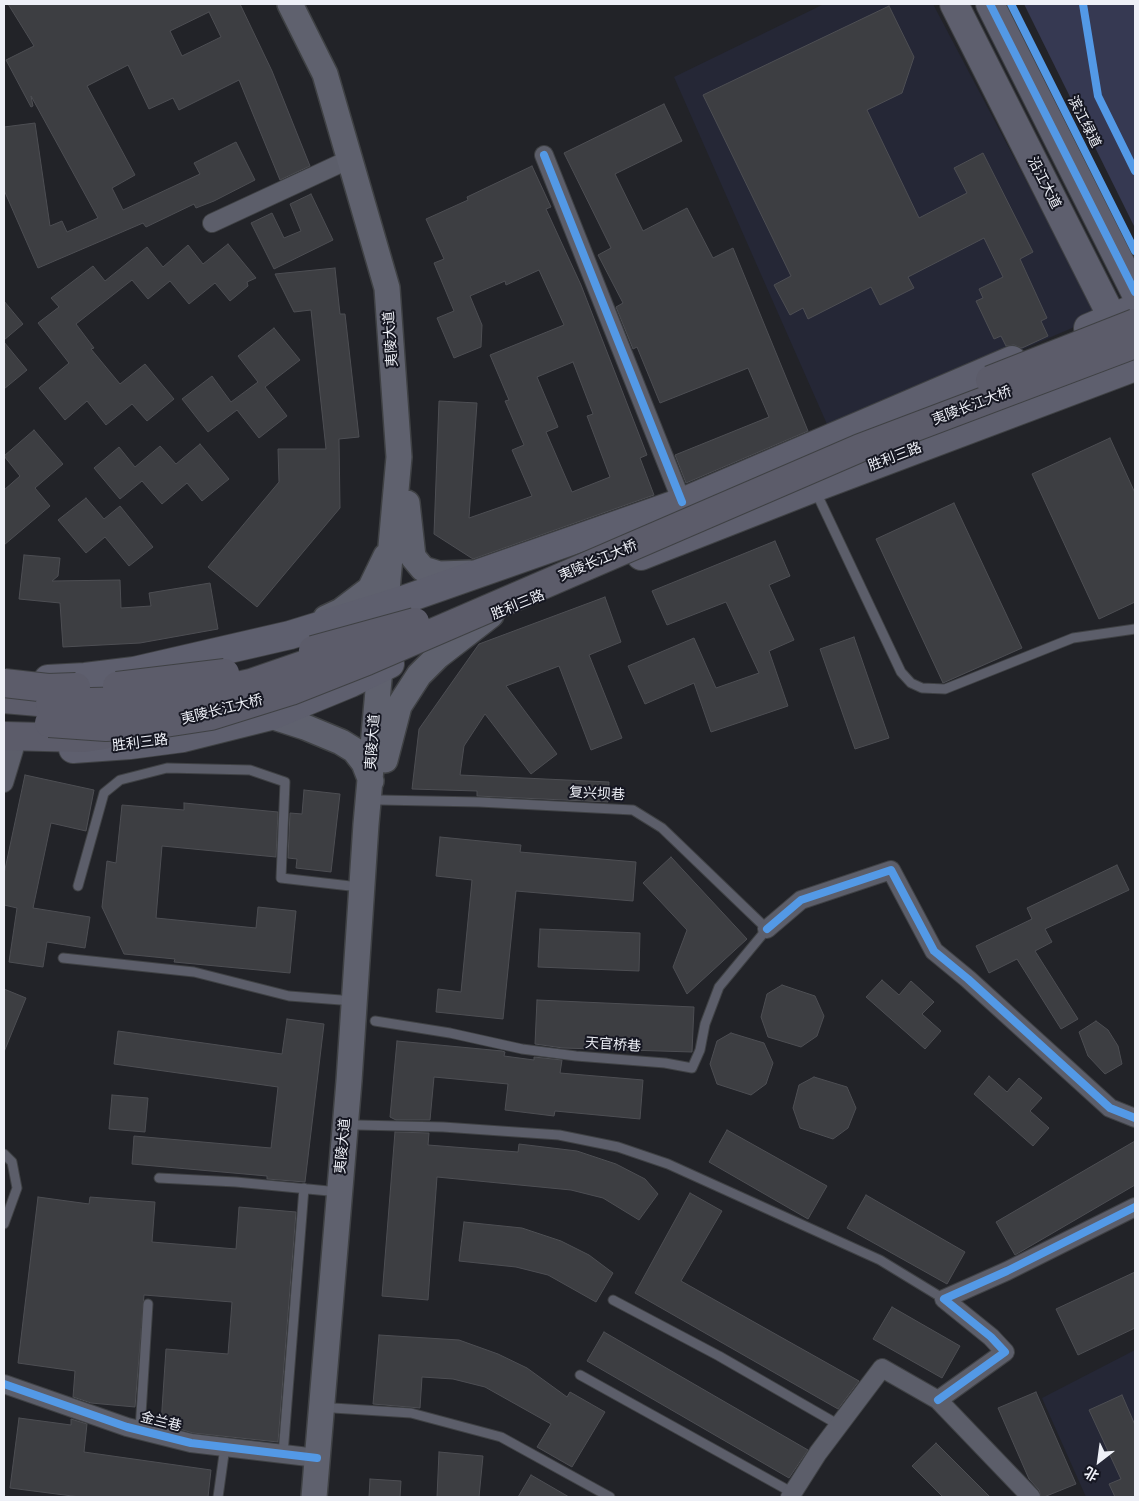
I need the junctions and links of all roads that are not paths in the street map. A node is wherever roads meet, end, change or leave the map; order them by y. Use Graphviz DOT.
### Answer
graph roads {
  1 [pos="290,4"];
  2 [pos="306,4"];
  3 [pos="954,4"];
  4 [pos="990,4"];
  5 [pos="544,155"];
  6 [pos="350,159"];
  7 [pos="212,223"];
  8 [pos="1135,292"];
  9 [pos="1128,316"];
  10 [pos="1135,344"];
  11 [pos="1135,362"];
  12 [pos="1135,367"];
  13 [pos="814,488"];
  14 [pos="682,502"];
  15 [pos="401,511"];
  16 [pos="485,572"];
  17 [pos="401,609"];
  18 [pos="491,615"];
  19 [pos="1135,628"];
  20 [pos="290,635"];
  21 [pos="387,665"];
  22 [pos="4,681"];
  23 [pos="4,699"];
  24 [pos="49,713"];
  25 [pos="271,716"];
  26 [pos="4,718"];
  27 [pos="165,724"];
  28 [pos="7,745"];
  29 [pos="378,781"];
  30 [pos="4,783"];
  31 [pos="78,886"];
  32 [pos="362,888"];
  33 [pos="767,929"];
  34 [pos="63,958"];
  35 [pos="354,1001"];
  36 [pos="374,1021"];
  37 [pos="1135,1118"];
  38 [pos="357,1126"];
  39 [pos="4,1154"];
  40 [pos="159,1178"];
  41 [pos="304,1188"];
  42 [pos="340,1192"];
  43 [pos="1135,1207"];
  44 [pos="4,1224"];
  45 [pos="944,1299"];
  46 [pos="613,1300"];
  47 [pos="148,1304"];
  48 [pos="580,1375"];
  49 [pos="4,1384"];
  50 [pos="938,1400"];
  51 [pos="333,1408"];
  52 [pos="839,1425"];
  53 [pos="140,1430"];
  54 [pos="225,1447"];
  55 [pos="283,1454"];
  56 [pos="317,1458"];
  57 [pos="792,1495"];
  58 [pos="218,1497"];
  59 [pos="314,1497"];
  60 [pos="326,1497"];
  61 [pos="610,1497"];
  62 [pos="1031,1497"];
  1 -- 6 [label="main road, 夷陵大道"];
  2 -- 15 [label="main road, 夷陵大道"];
  3 -- 9 [label="main road, 沿江大道"];
  4 -- 8 [label="main road"];
  5 -- 14 [label="street"];
  6 -- 7 [label="street"];
  6 -- 15 [label="main road, 夷陵大道"];
  9 -- 11 [label="main road, 沿江大道"];
  9 -- 14 [label="main road"];
  9 -- 17 [label="highway, 夷陵长江大桥, bridge"];
  10 -- 27 [label="highway, 夷陵长江大桥, bridge"];
  12 -- 13 [label="main road, 胜利三路"];
  13 -- 18 [label="main road, 胜利三路"];
  13 -- 19 [label="lane"];
  14 -- 16 [label="main road"];
  15 -- 16 [label="main road"];
  15 -- 17 [label="main road, 夷陵大道"];
  15 -- 20 [label="main road"];
  16 -- 17 [label="main road"];
  17 -- 20 [label="main road"];
  17 -- 21 [label="main road, 夷陵大道"];
  17 -- 22 [label="highway, bridge"];
  17 -- 24 [label="highway, 夷陵长江大桥, bridge"];
  18 -- 21 [label="main road, 胜利三路"];
  18 -- 29 [label="main road"];
  20 -- 22 [label="main road"];
  21 -- 25 [label="main road, 胜利三路"];
  21 -- 29 [label="main road, 夷陵大道"];
  23 -- 24 [label="highway"];
  24 -- 26 [label="highway"];
  24 -- 27 [label="highway, 夷陵长江大桥, bridge"];
  25 -- 28 [label="main road, 胜利三路"];
  25 -- 29 [label="main road"];
  27 -- 28 [label="highway, bridge"];
  28 -- 30 [label="street"];
  29 -- 32 [label="main road, 夷陵大道"];
  29 -- 33 [label="lane, 复兴坝巷"];
  29 -- 38 [label="main road, 夷陵大道"];
  31 -- 32 [label="lane"];
  32 -- 35 [label="main road, 夷陵大道"];
  33 -- 36 [label="lane, 天官桥巷"];
  33 -- 37 [label="street"];
  34 -- 35 [label="lane"];
  35 -- 42 [label="main road, 夷陵大道"];
  38 -- 45 [label="lane"];
  38 -- 51 [label="main road, 夷陵大道"];
  39 -- 44 [label="lane"];
  40 -- 41 [label="lane"];
  41 -- 42 [label="lane"];
  41 -- 55 [label="lane"];
  42 -- 56 [label="main road, 夷陵大道"];
  43 -- 45 [label="street"];
  45 -- 50 [label="street"];
  46 -- 52 [label="lane"];
  47 -- 53 [label="lane"];
  48 -- 57 [label="lane"];
  49 -- 53 [label="street, 金兰巷"];
  50 -- 52 [label="street"];
  50 -- 62 [label="street"];
  51 -- 60 [label="main road, 夷陵大道"];
  51 -- 61 [label="lane"];
  52 -- 57 [label="street"];
  53 -- 54 [label="street, 金兰巷"];
  54 -- 55 [label="street, 金兰巷"];
  54 -- 58 [label="lane"];
  55 -- 56 [label="street, 金兰巷"];
  56 -- 59 [label="main road, 夷陵大道"];
}
